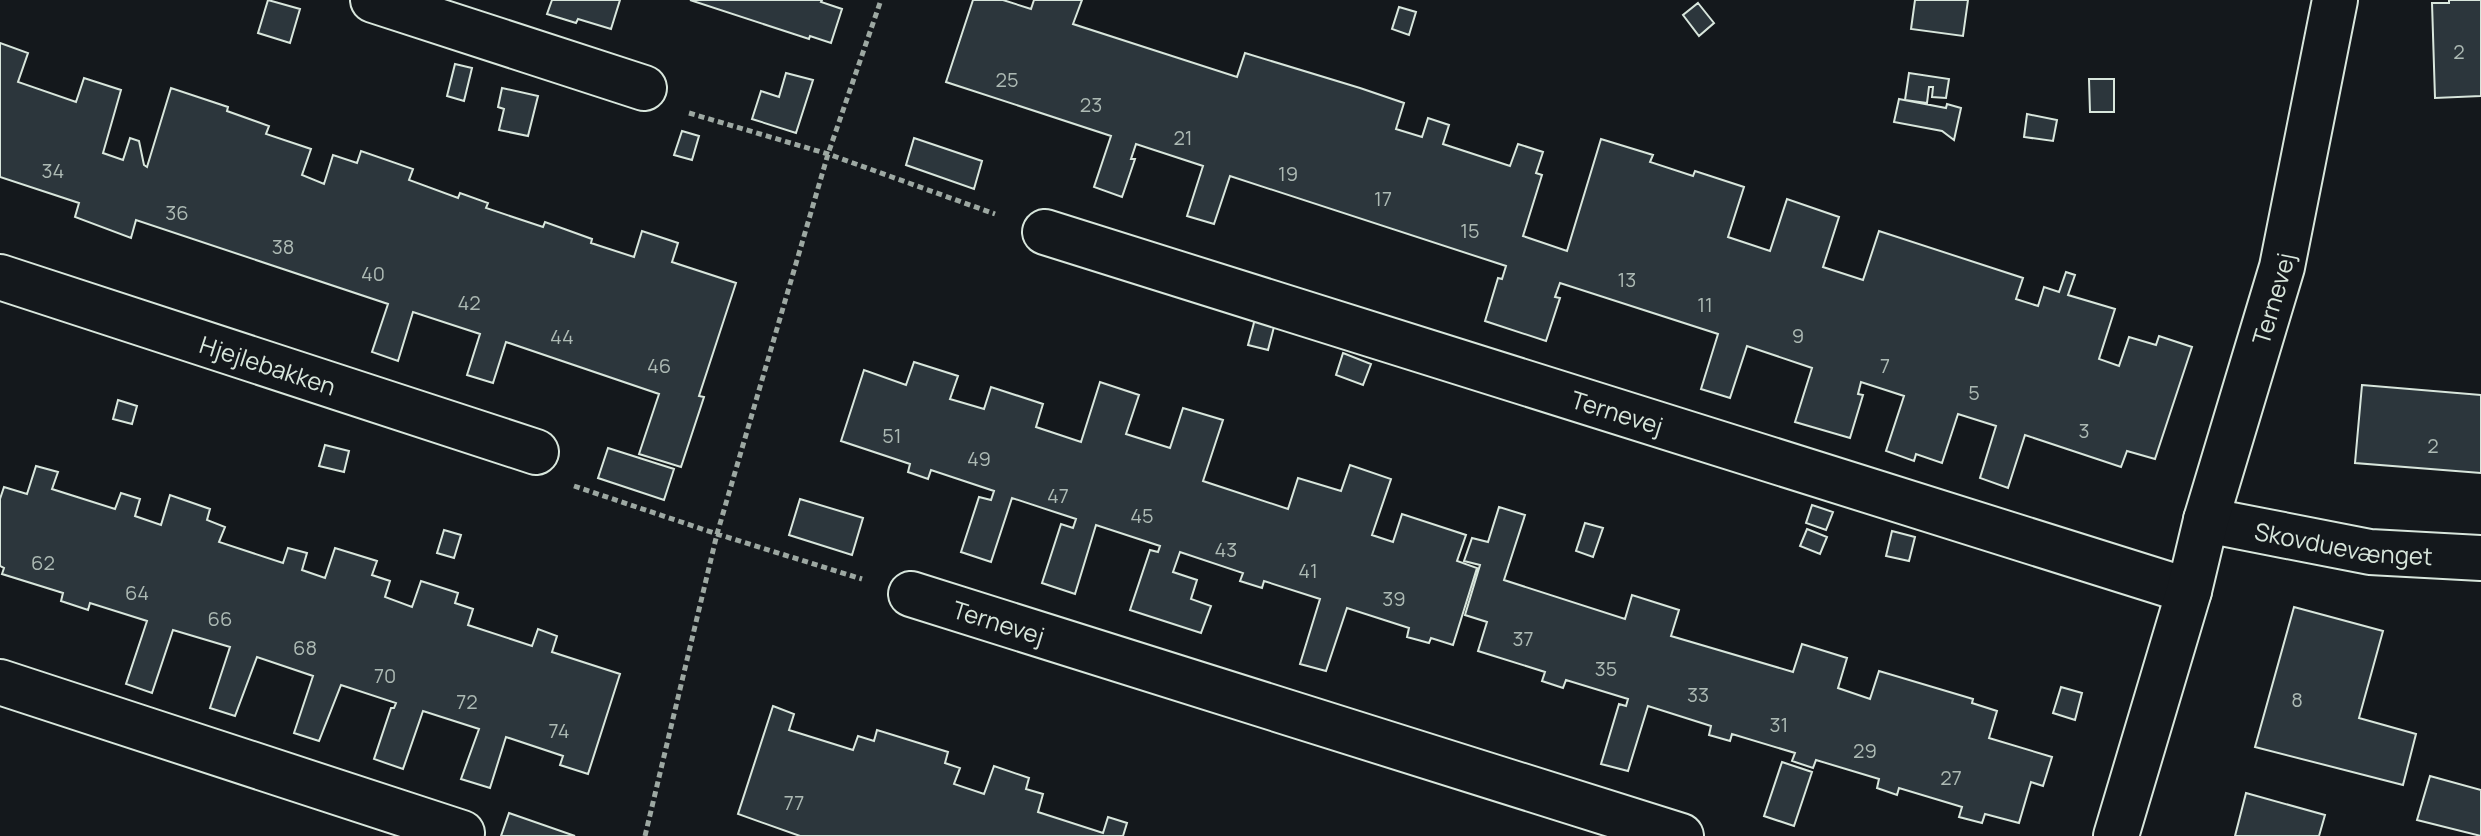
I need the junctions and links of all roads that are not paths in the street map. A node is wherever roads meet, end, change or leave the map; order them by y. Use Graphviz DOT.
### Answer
graph roads {
  1 [pos="373,0"];
  2 [pos="2335,0"];
  3 [pos="644,88"];
  4 [pos="1045,232"];
  5 [pos="0,277"];
  6 [pos="536,452"];
  7 [pos="2206,520"];
  8 [pos="2481,558"];
  9 [pos="2189,591"];
  10 [pos="911,594"];
  11 [pos="0,682"];
  12 [pos="462,833"];
  13 [pos="1681,836"];
  14 [pos="2116,836"];
  1 -- 3 [label="street"];
  2 -- 7 [label="street, Ternevej"];
  4 -- 9 [label="street, Ternevej"];
  5 -- 6 [label="street, Hjejlebakken"];
  7 -- 8 [label="street, Skovduevænget"];
  7 -- 9 [label="street, Ternevej"];
  9 -- 14 [label="street, Ternevej"];
  10 -- 13 [label="street, Ternevej"];
  11 -- 12 [label="street"];
}
